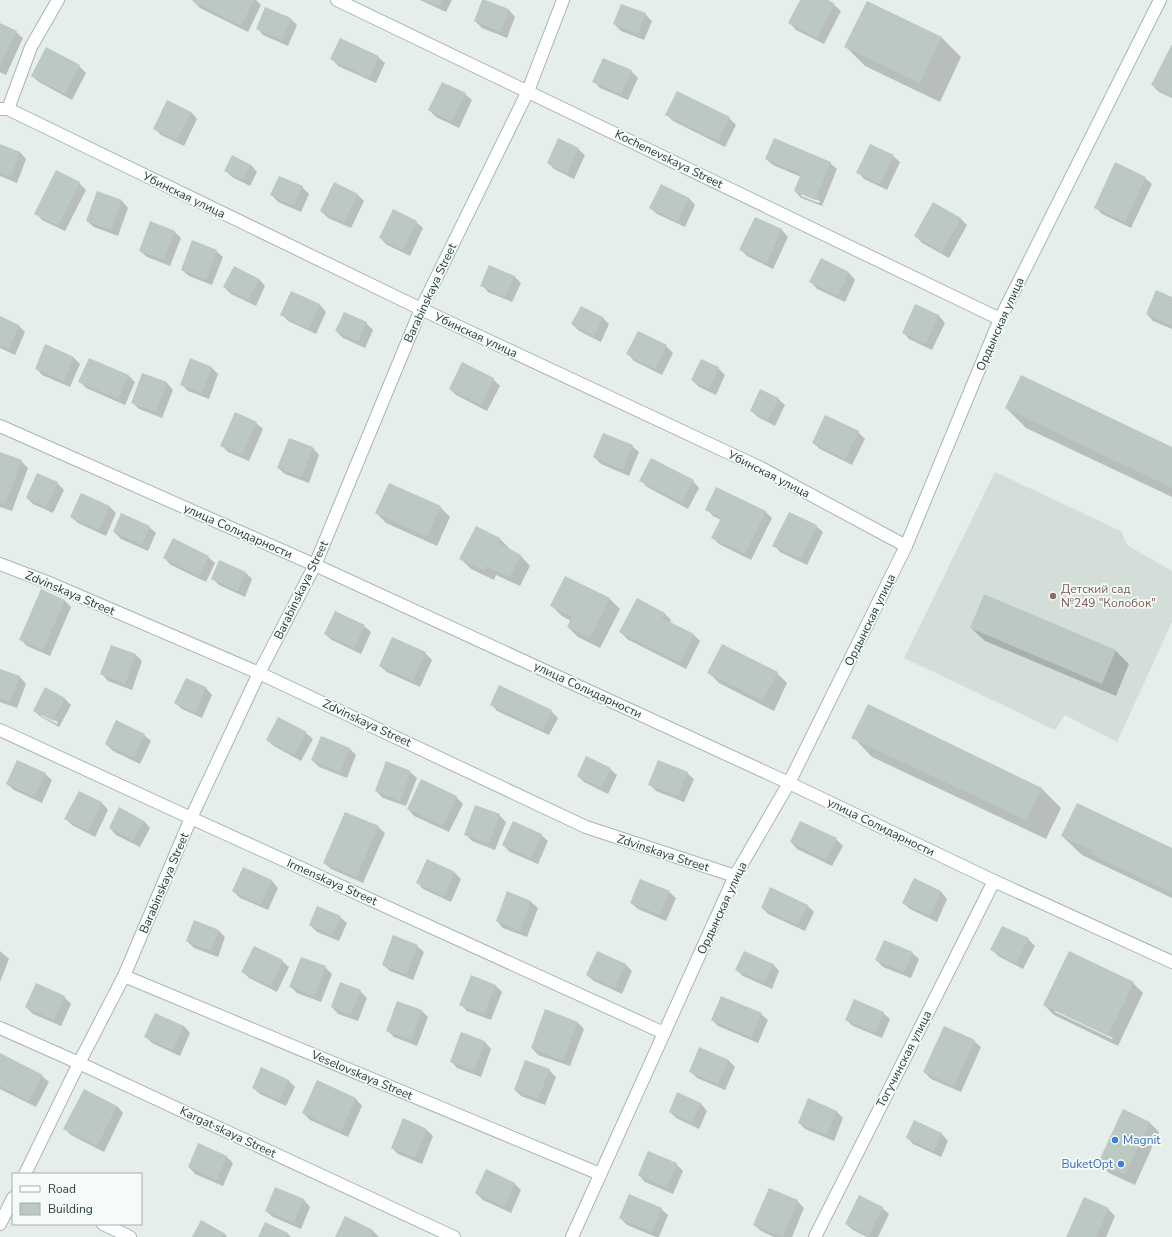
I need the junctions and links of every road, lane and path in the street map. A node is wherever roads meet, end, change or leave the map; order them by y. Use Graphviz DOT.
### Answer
graph roads {
  1 [pos="58,0"];
  2 [pos="337,0"];
  3 [pos="563,0"];
  4 [pos="1160,0"];
  5 [pos="528,91"];
  6 [pos="4,109"];
  7 [pos="421,309"];
  8 [pos="1000,319"];
  9 [pos="0,426"];
  10 [pos="906,546"];
  11 [pos="0,564"];
  12 [pos="316,565"];
  13 [pos="259,673"];
  14 [pos="0,730"];
  15 [pos="789,783"];
  16 [pos="191,818"];
  17 [pos="736,876"];
  18 [pos="994,881"];
  19 [pos="1172,962"];
  20 [pos="124,976"];
  21 [pos="0,1028"];
  22 [pos="664,1033"];
  23 [pos="79,1063"];
  24 [pos="25,1173"];
  25 [pos="600,1174"];
  26 [pos="12,1200"];
  27 [pos="0,1224"];
  28 [pos="105,1225"];
  29 [pos="130,1237"];
  30 [pos="454,1237"];
  31 [pos="572,1237"];
  32 [pos="815,1237"];
  1 -- 6 [label="street"];
  2 -- 5 [label="street, Kochenevskaya Street"];
  3 -- 5 [label="street, Barabinskaya Street"];
  4 -- 8 [label="street, Ордынская улица"];
  5 -- 7 [label="street, Barabinskaya Street"];
  5 -- 8 [label="street, Kochenevskaya Street"];
  6 -- 7 [label="street, Убинская улица"];
  7 -- 10 [label="street, Убинская улица"];
  7 -- 12 [label="street, Barabinskaya Street"];
  8 -- 10 [label="street, Ордынская улица"];
  9 -- 12 [label="street, улица Солидарности"];
  10 -- 15 [label="street, Ордынская улица"];
  11 -- 13 [label="street, Zdvinskaya Street"];
  12 -- 13 [label="street, Barabinskaya Street"];
  12 -- 15 [label="street, улица Солидарности"];
  13 -- 16 [label="street, Barabinskaya Street"];
  13 -- 17 [label="street, Zdvinskaya Street"];
  14 -- 16 [label="street, Irmenskaya Street"];
  15 -- 17 [label="street, Ордынская улица"];
  15 -- 18 [label="street, улица Солидарности"];
  16 -- 20 [label="street, Barabinskaya Street"];
  16 -- 22 [label="street, Irmenskaya Street"];
  17 -- 22 [label="street, Ордынская улица"];
  18 -- 19 [label="street, улица Солидарности"];
  18 -- 32 [label="street, Тогучинская улица"];
  20 -- 23 [label="street, Barabinskaya Street"];
  20 -- 25 [label="street, Veselovskaya Street"];
  21 -- 23 [label="street, Kargat·skaya Street"];
  22 -- 25 [label="street, Ордынская улица"];
  23 -- 24 [label="street, Barabinskaya Street"];
  23 -- 30 [label="street, Kargat·skaya Street"];
  25 -- 31 [label="street, Ордынская улица"];
  26 -- 27 [label="street"];
  28 -- 29 [label="street"];
}
